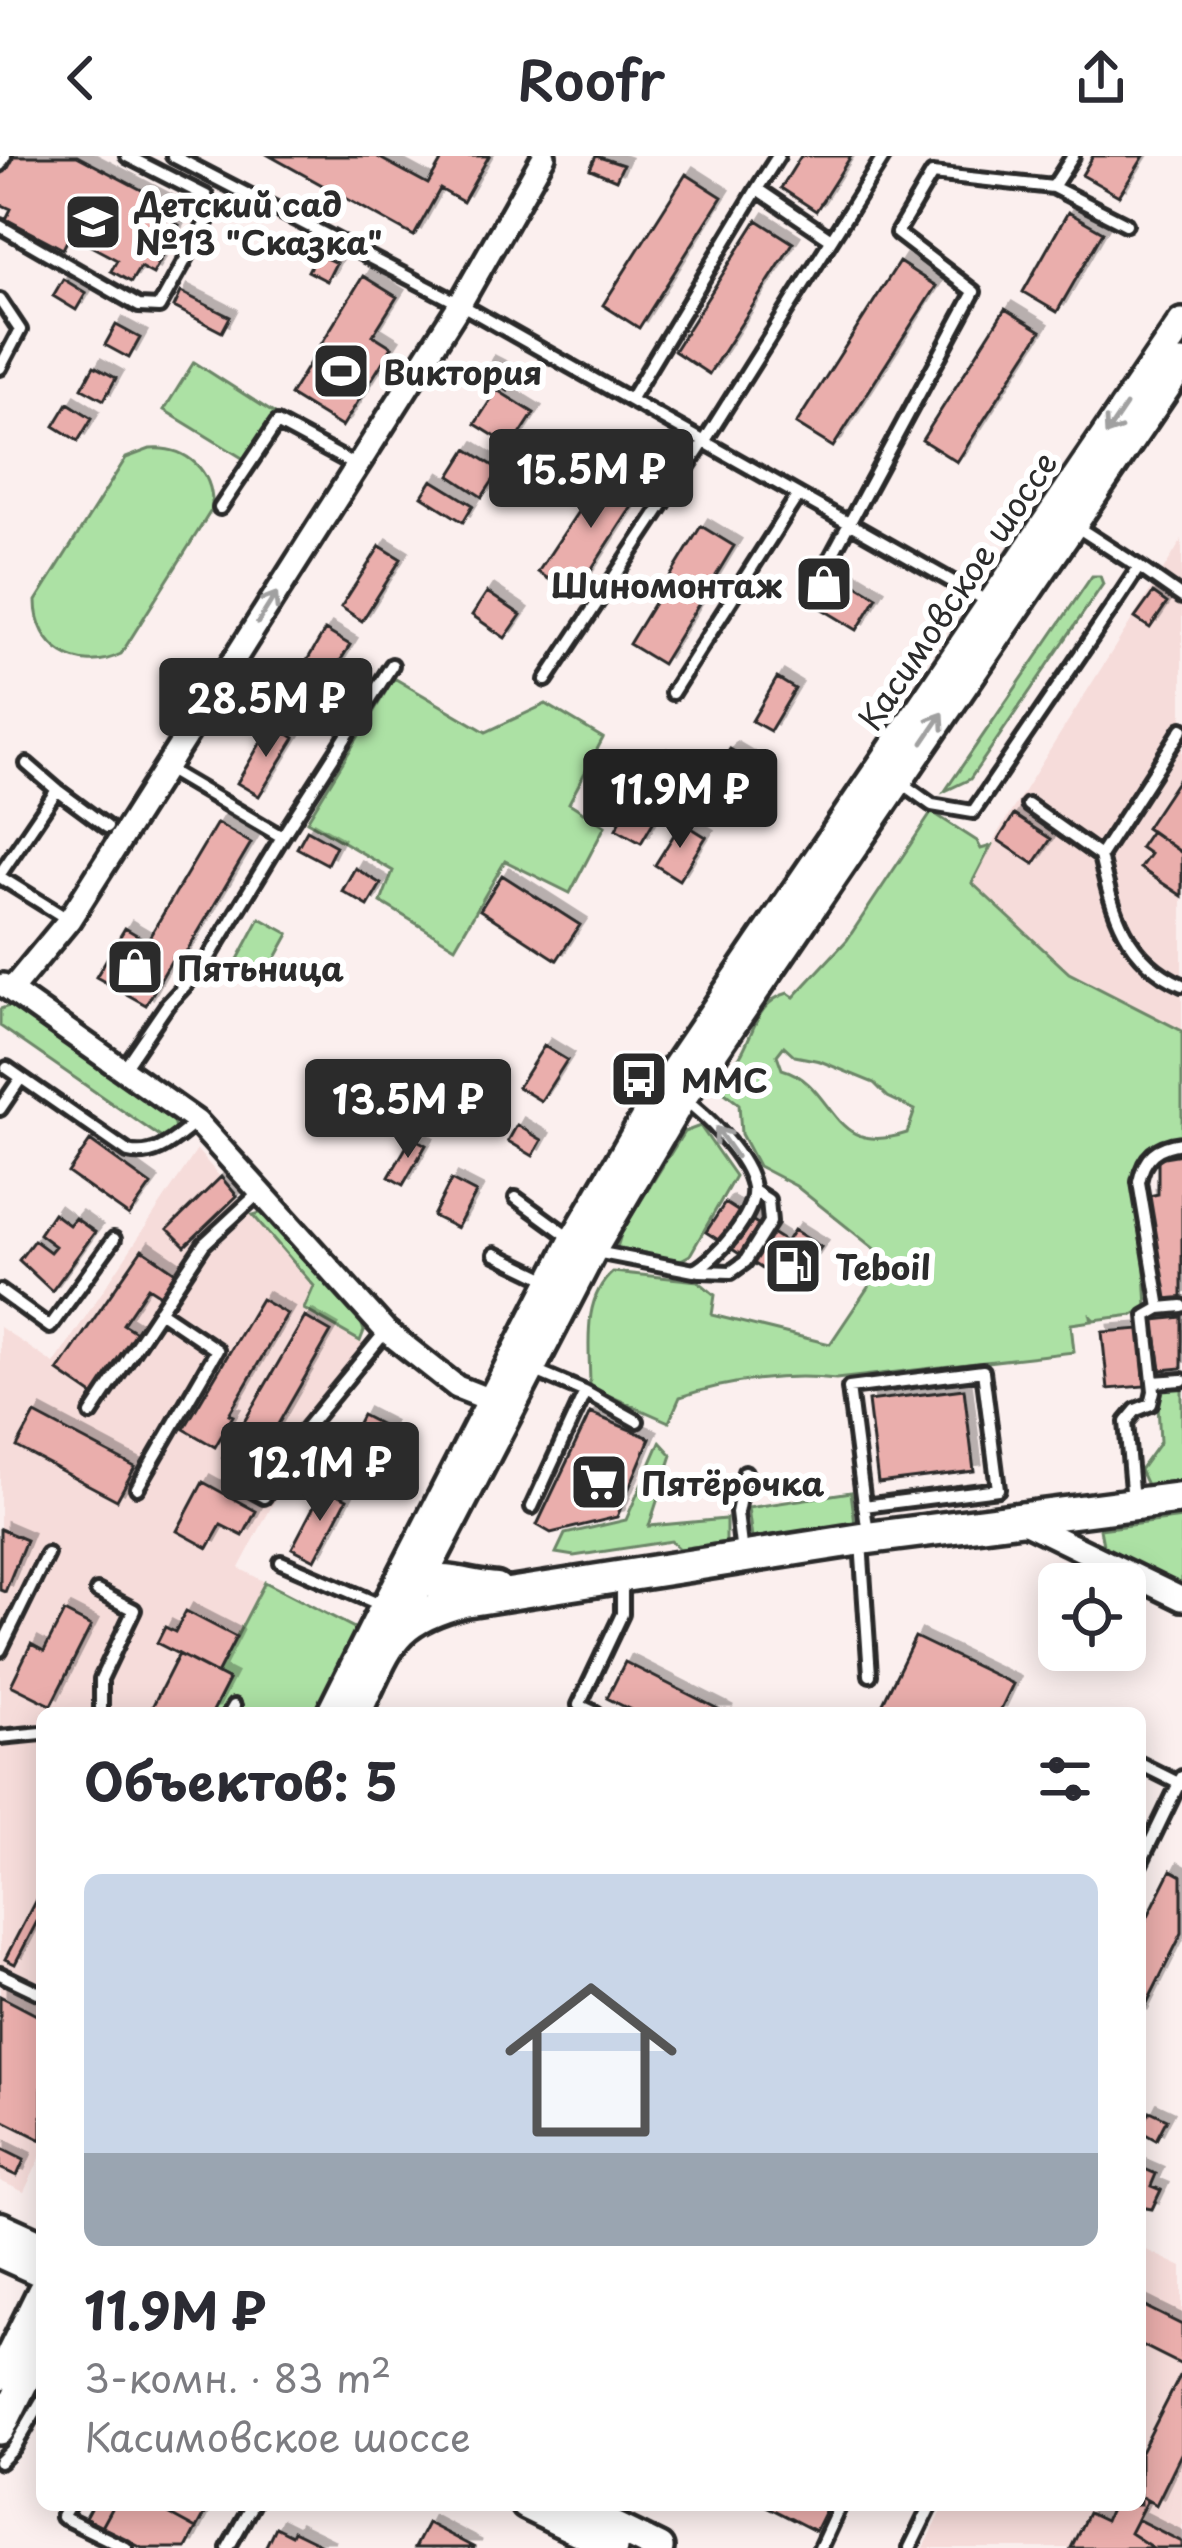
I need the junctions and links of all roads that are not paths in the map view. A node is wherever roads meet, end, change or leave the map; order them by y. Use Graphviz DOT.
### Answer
graph roads {
  1 [pos="4,156"];
  2 [pos="127,156"];
  3 [pos="173,156"];
  4 [pos="544,156"];
  5 [pos="778,156"];
  6 [pos="884,156"];
  7 [pos="1073,156"];
  8 [pos="0,165"];
  9 [pos="1053,188"];
  10 [pos="757,189"];
  11 [pos="1126,224"];
  12 [pos="0,226"];
  13 [pos="831,239"];
  14 [pos="0,300"];
  15 [pos="460,304"];
  16 [pos="1182,323"];
  17 [pos="1182,364"];
  18 [pos="0,368"];
  19 [pos="630,400"];
  20 [pos="704,442"];
  21 [pos="357,466"];
  22 [pos="797,495"];
  23 [pos="220,508"];
  24 [pos="848,523"];
  25 [pos="1073,524"];
  26 [pos="830,559"];
  27 [pos="1139,567"];
  28 [pos="1182,597"];
  29 [pos="1000,609"];
  30 [pos="392,665"];
  31 [pos="546,680"];
  32 [pos="672,692"];
  33 [pos="1182,729"];
  34 [pos="26,764"];
  35 [pos="165,768"];
  36 [pos="898,780"];
  37 [pos="57,790"];
  38 [pos="1028,805"];
  39 [pos="106,827"];
  40 [pos="282,837"];
  41 [pos="1100,856"];
  42 [pos="0,875"];
  43 [pos="69,920"];
  44 [pos="1182,985"];
  45 [pos="4,991"];
  46 [pos="7,1068"];
  47 [pos="124,1068"];
  48 [pos="21,1078"];
  49 [pos="673,1092"];
  50 [pos="0,1109"];
  51 [pos="197,1122"];
  52 [pos="1182,1143"];
  53 [pos="261,1191"];
  54 [pos="754,1191"];
  55 [pos="517,1198"];
  56 [pos="115,1239"];
  57 [pos="583,1246"];
  58 [pos="495,1254"];
  59 [pos="694,1271"];
  60 [pos="552,1282"];
  61 [pos="0,1292"];
  62 [pos="1182,1306"];
  63 [pos="1160,1308"];
  64 [pos="159,1311"];
  65 [pos="386,1331"];
  66 [pos="530,1368"];
  67 [pos="1182,1380"];
  68 [pos="1154,1382"];
  69 [pos="585,1392"];
  70 [pos="500,1403"];
  71 [pos="92,1414"];
  72 [pos="637,1421"];
  73 [pos="746,1472"];
  74 [pos="233,1480"];
  75 [pos="137,1488"];
  76 [pos="1182,1498"];
  77 [pos="1133,1504"];
  78 [pos="864,1506"];
  79 [pos="532,1508"];
  80 [pos="457,1509"];
  81 [pos="1015,1517"];
  82 [pos="424,1532"];
  83 [pos="865,1538"];
  84 [pos="47,1554"];
  85 [pos="742,1557"];
  86 [pos="280,1562"];
  87 [pos="622,1576"];
  88 [pos="420,1583"];
  89 [pos="97,1591"];
  90 [pos="473,1594"];
  91 [pos="1182,1599"];
  92 [pos="391,1619"];
  93 [pos="0,1650"];
  94 [pos="870,1675"];
  95 [pos="101,1707"];
  96 [pos="337,1707"];
  97 [pos="357,1707"];
  98 [pos="583,1707"];
  99 [pos="36,1734"];
  100 [pos="0,1737"];
  101 [pos="1146,1767"];
  102 [pos="1181,1782"];
  103 [pos="1146,1852"];
  104 [pos="0,1974"];
  105 [pos="36,1991"];
  106 [pos="0,2228"];
  107 [pos="36,2244"];
  108 [pos="0,2252"];
  109 [pos="36,2268"];
  110 [pos="36,2303"];
  111 [pos="36,2357"];
  112 [pos="0,2376"];
  113 [pos="36,2410"];
  114 [pos="0,2430"];
  115 [pos="0,2462"];
  116 [pos="66,2511"];
  117 [pos="248,2511"];
  118 [pos="537,2511"];
  119 [pos="583,2511"];
  120 [pos="837,2511"];
  121 [pos="928,2511"];
  122 [pos="122,2547"];
  123 [pos="228,2548"];
  124 [pos="613,2548"];
  125 [pos="659,2548"];
  126 [pos="820,2548"];
  127 [pos="910,2548"];
  1 -- 8 [label="lane"];
  2 -- 12 [label="lane"];
  3 -- 15 [label="lane"];
  4 -- 15 [label="street"];
  5 -- 10 [label="lane"];
  6 -- 13 [label="lane"];
  7 -- 9 [label="lane"];
  9 -- 11 [label="lane"];
  9 -- 24 [label="lane"];
  10 -- 13 [label="lane"];
  10 -- 19 [label="lane"];
  13 -- 20 [label="lane"];
  14 -- 18 [label="lane"];
  15 -- 19 [label="lane"];
  15 -- 21 [label="street"];
  16 -- 29 [label="main road, Касимовское шоссе, one-way"];
  17 -- 25 [label="main road, Касимовское шоссе"];
  19 -- 20 [label="lane"];
  20 -- 22 [label="lane"];
  20 -- 31 [label="lane"];
  21 -- 23 [label="lane"];
  35 -- 21 [label="street, one-way"];
  22 -- 24 [label="lane"];
  22 -- 32 [label="lane"];
  24 -- 26 [label="lane"];
  24 -- 29 [label="lane"];
  25 -- 27 [label="lane"];
  25 -- 29 [label="main road, Касимовское шоссе"];
  27 -- 28 [label="lane"];
  27 -- 36 [label="lane"];
  36 -- 29 [label="main road, Касимовское шоссе, one-way"];
  29 -- 49 [label="main road, Касимовское шоссе"];
  30 -- 40 [label="lane"];
  33 -- 41 [label="lane"];
  34 -- 37 [label="lane"];
  35 -- 40 [label="lane"];
  35 -- 43 [label="street"];
  36 -- 49 [label="main road, Касимовское шоссе"];
  37 -- 39 [label="lane"];
  37 -- 42 [label="lane"];
  38 -- 41 [label="lane"];
  40 -- 47 [label="lane"];
  41 -- 44 [label="lane"];
  42 -- 43 [label="lane"];
  43 -- 45 [label="street"];
  45 -- 47 [label="street"];
  46 -- 48 [label="lane"];
  47 -- 51 [label="street"];
  48 -- 50 [label="lane"];
  48 -- 51 [label="lane"];
  54 -- 49 [label="lane, one-way"];
  49 -- 57 [label="main road, Касимовское шоссе"];
  51 -- 53 [label="street"];
  52 -- 63 [label="lane"];
  53 -- 64 [label="lane"];
  53 -- 65 [label="street"];
  54 -- 59 [label="lane"];
  54 -- 59 [label="lane"];
  55 -- 57 [label="lane"];
  56 -- 61 [label="lane"];
  57 -- 59 [label="lane"];
  57 -- 60 [label="main road, Касимовское шоссе"];
  57 -- 66 [label="main road, Касимовское шоссе"];
  58 -- 60 [label="lane"];
  60 -- 70 [label="main road, Касимовское шоссе"];
  62 -- 63 [label="lane"];
  63 -- 68 [label="lane"];
  64 -- 71 [label="lane"];
  64 -- 75 [label="lane"];
  65 -- 70 [label="street"];
  65 -- 74 [label="lane"];
  66 -- 69 [label="lane"];
  66 -- 70 [label="main road, Касимовское шоссе"];
  67 -- 68 [label="lane"];
  68 -- 77 [label="lane"];
  69 -- 72 [label="lane"];
  69 -- 79 [label="lane"];
  70 -- 80 [label="main road, Касимовское шоссе"];
  70 -- 82 [label="main road, Касимовское шоссе"];
  73 -- 85 [label="lane"];
  76 -- 77 [label="main road"];
  77 -- 81 [label="main road"];
  78 -- 78 [label="lane"];
  78 -- 83 [label="lane"];
  80 -- 88 [label="main road, Касимовское шоссе"];
  80 -- 90 [label="main road"];
  81 -- 83 [label="main road"];
  81 -- 91 [label="street"];
  82 -- 88 [label="main road"];
  82 -- 92 [label="main road, Касимовское шоссе"];
  83 -- 85 [label="main road"];
  83 -- 94 [label="lane"];
  84 -- 93 [label="lane"];
  85 -- 87 [label="main road"];
  86 -- 92 [label="lane"];
  87 -- 90 [label="main road"];
  87 -- 98 [label="lane"];
  88 -- 90 [label="main road"];
  88 -- 92 [label="main road"];
  89 -- 95 [label="lane"];
  90 -- 92 [label="main road"];
  92 -- 96 [label="main road, Касимовское шоссе"];
  92 -- 97 [label="main road, Касимовское шоссе"];
  99 -- 100 [label="lane"];
  101 -- 102 [label="lane"];
  102 -- 103 [label="lane"];
  104 -- 105 [label="lane"];
  106 -- 107 [label="main road"];
  108 -- 109 [label="main road"];
  110 -- 112 [label="main road"];
  111 -- 114 [label="main road"];
  113 -- 115 [label="lane"];
  116 -- 122 [label="lane"];
  117 -- 123 [label="lane"];
  118 -- 124 [label="main road"];
  119 -- 125 [label="main road"];
  120 -- 126 [label="lane"];
  121 -- 127 [label="lane"];
}
